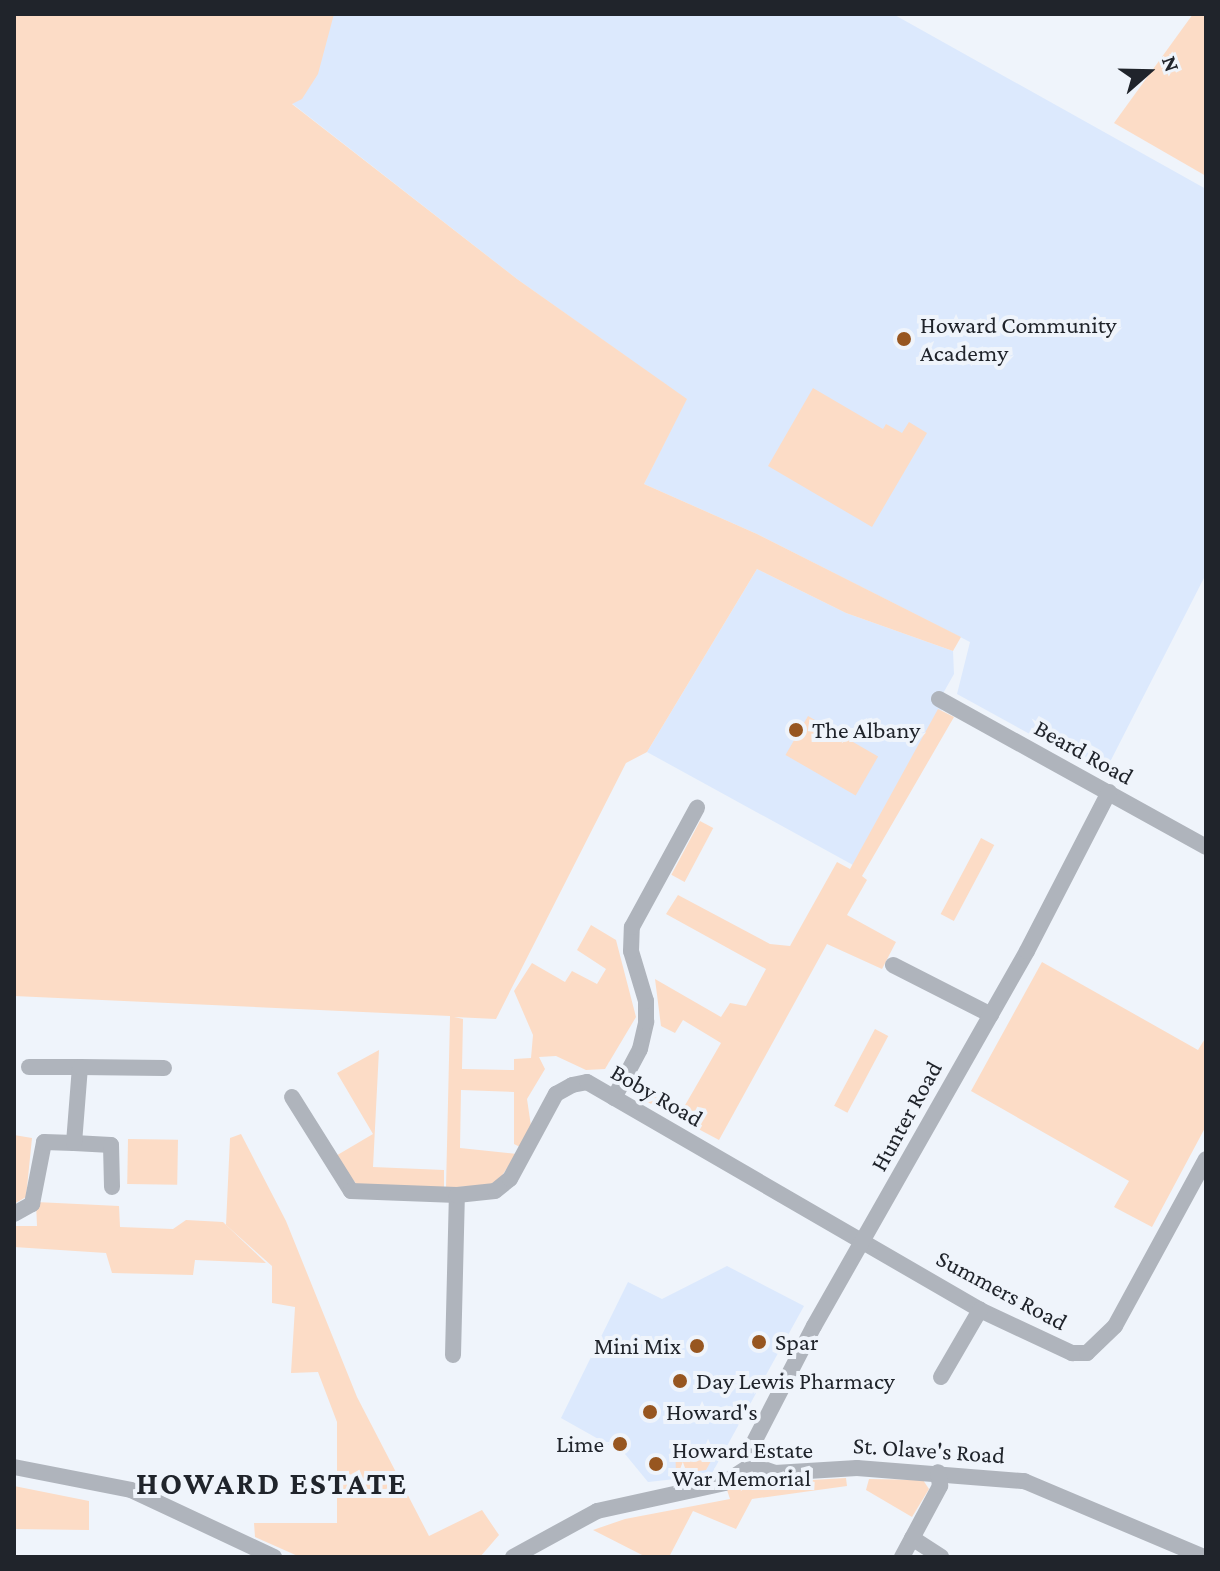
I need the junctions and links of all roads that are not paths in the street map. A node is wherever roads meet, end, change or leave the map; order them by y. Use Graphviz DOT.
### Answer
graph roads {
  1 [pos="939,699"];
  2 [pos="1109,792"];
  3 [pos="697,808"];
  4 [pos="1206,847"];
  5 [pos="893,965"];
  6 [pos="991,1015"];
  7 [pos="29,1067"];
  8 [pos="80,1067"];
  9 [pos="164,1068"];
  10 [pos="292,1097"];
  11 [pos="614,1098"];
  12 [pos="74,1143"];
  13 [pos="1206,1159"];
  14 [pos="112,1187"];
  15 [pos="457,1195"];
  16 [pos="14,1214"];
  17 [pos="865,1242"];
  18 [pos="980,1310"];
  19 [pos="453,1355"];
  20 [pos="941,1377"];
  21 [pos="752,1465"];
  22 [pos="14,1467"];
  23 [pos="938,1472"];
  24 [pos="912,1538"];
  25 [pos="1179,1552"];
  26 [pos="274,1557"];
  27 [pos="513,1557"];
  28 [pos="902,1557"];
  29 [pos="941,1557"];
  30 [pos="1204,1557"];
  1 -- 2 [label="street, Beard Road"];
  2 -- 4 [label="street, Beard Road"];
  2 -- 6 [label="street, Hunter Road"];
  3 -- 11 [label="street"];
  5 -- 6 [label="street"];
  6 -- 17 [label="street, Hunter Road"];
  7 -- 8 [label="street"];
  8 -- 9 [label="street"];
  8 -- 12 [label="street"];
  10 -- 15 [label="street, Boby Road"];
  11 -- 15 [label="street, Boby Road"];
  11 -- 17 [label="street, Boby Road"];
  12 -- 14 [label="street"];
  12 -- 16 [label="street"];
  13 -- 18 [label="street, Summers Road"];
  15 -- 19 [label="street"];
  17 -- 18 [label="street, Summers Road"];
  17 -- 21 [label="street, Hunter Road"];
  18 -- 20 [label="street"];
  21 -- 23 [label="street, St. Olave's Road"];
  21 -- 27 [label="street"];
  22 -- 26 [label="street"];
  23 -- 24 [label="street"];
  23 -- 25 [label="street, St. Olave's Road"];
  24 -- 28 [label="street"];
  24 -- 29 [label="street"];
  25 -- 30 [label="street, St. Olave's Road"];
}
